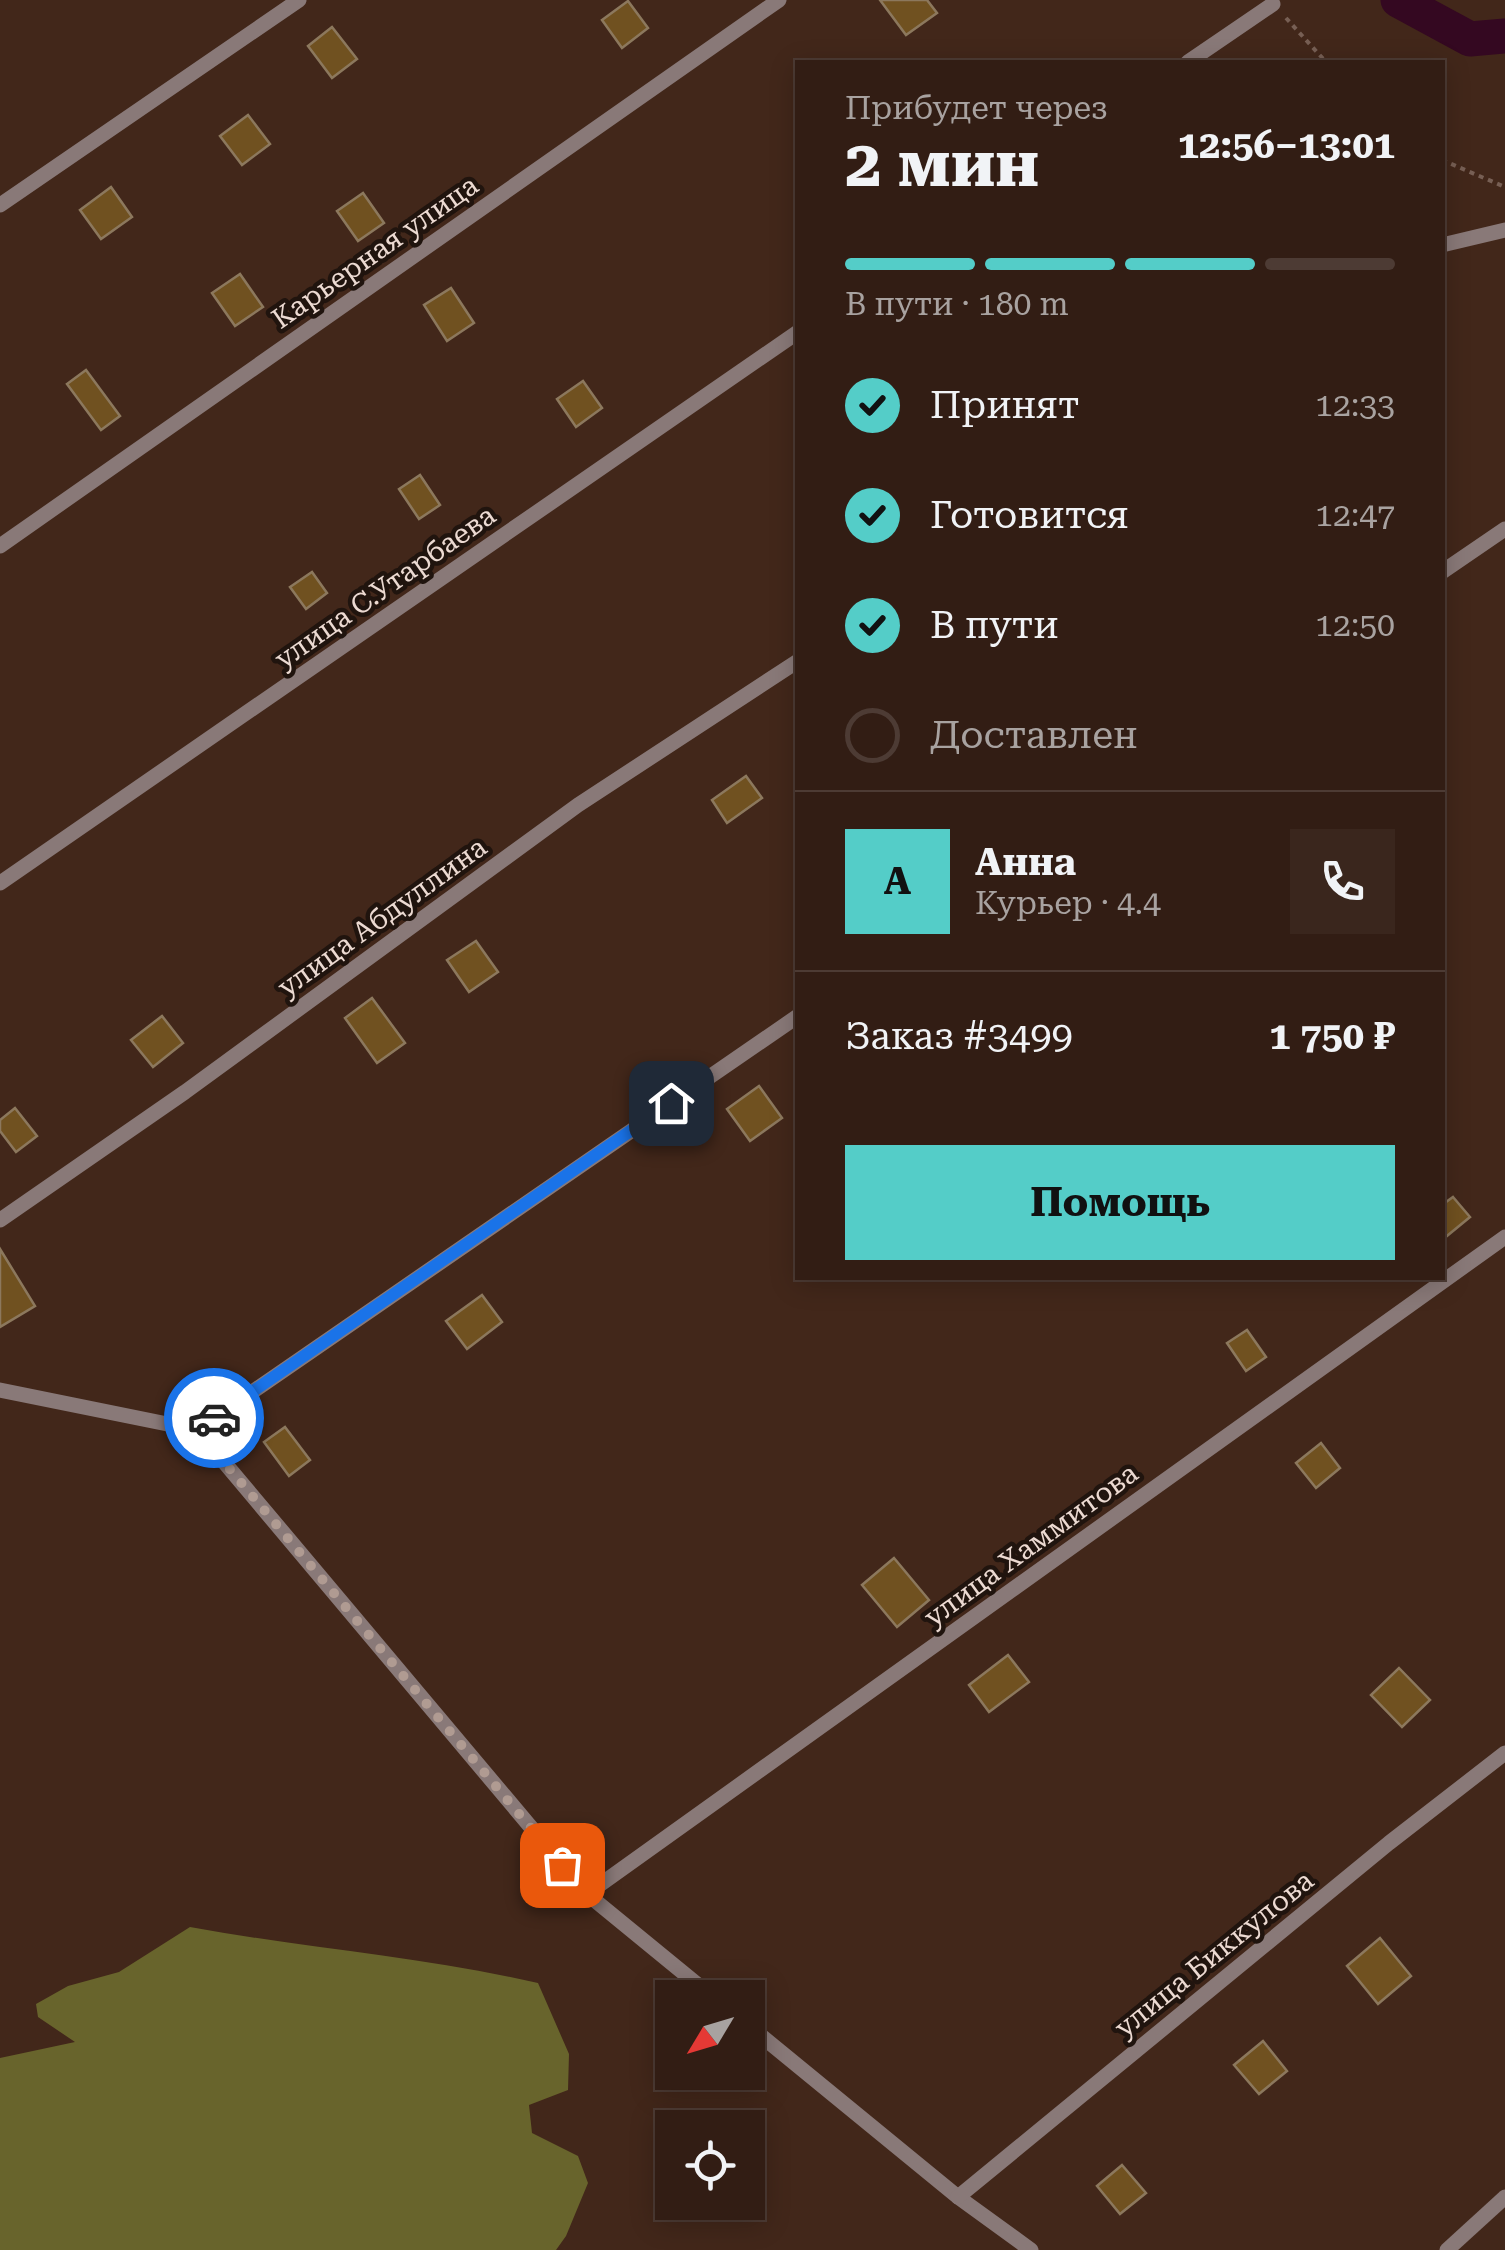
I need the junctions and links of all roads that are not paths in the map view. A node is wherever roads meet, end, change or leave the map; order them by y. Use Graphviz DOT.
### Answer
graph roads {
  1 [pos="300,0"];
  2 [pos="779,0"];
  3 [pos="1272,4"];
  4 [pos="1191,60"];
  5 [pos="0,205"];
  6 [pos="1505,230"];
  7 [pos="1445,244"];
  8 [pos="795,334"];
  9 [pos="1505,529"];
  10 [pos="0,546"];
  11 [pos="1445,570"];
  12 [pos="795,663"];
  13 [pos="0,883"];
  14 [pos="795,1018"];
  15 [pos="0,1220"];
  16 [pos="1505,1237"];
  17 [pos="1445,1280"];
  18 [pos="1445,1280"];
  19 [pos="0,1390"];
  20 [pos="197,1430"];
  21 [pos="1505,1753"];
  22 [pos="587,1894"];
  23 [pos="692,1980"];
  24 [pos="765,2039"];
  25 [pos="958,2197"];
  26 [pos="1505,2197"];
  27 [pos="1032,2250"];
  28 [pos="1446,2250"];
  1 -- 5 [label="street"];
  2 -- 10 [label="street, Карьерная улица"];
  3 -- 4 [label="street"];
  6 -- 7 [label="street"];
  8 -- 13 [label="street, улица С.Утарбаева"];
  9 -- 11 [label="street"];
  12 -- 15 [label="street, улица Абдуллина"];
  14 -- 20 [label="street"];
  16 -- 18 [label="street, улица Хаммитова"];
  17 -- 22 [label="street, улица Хаммитова"];
  19 -- 20 [label="street"];
  20 -- 22 [label="street"];
  21 -- 25 [label="street, улица Биккулова"];
  22 -- 23 [label="street"];
  24 -- 25 [label="street"];
  25 -- 27 [label="street"];
  26 -- 28 [label="street"];
}
